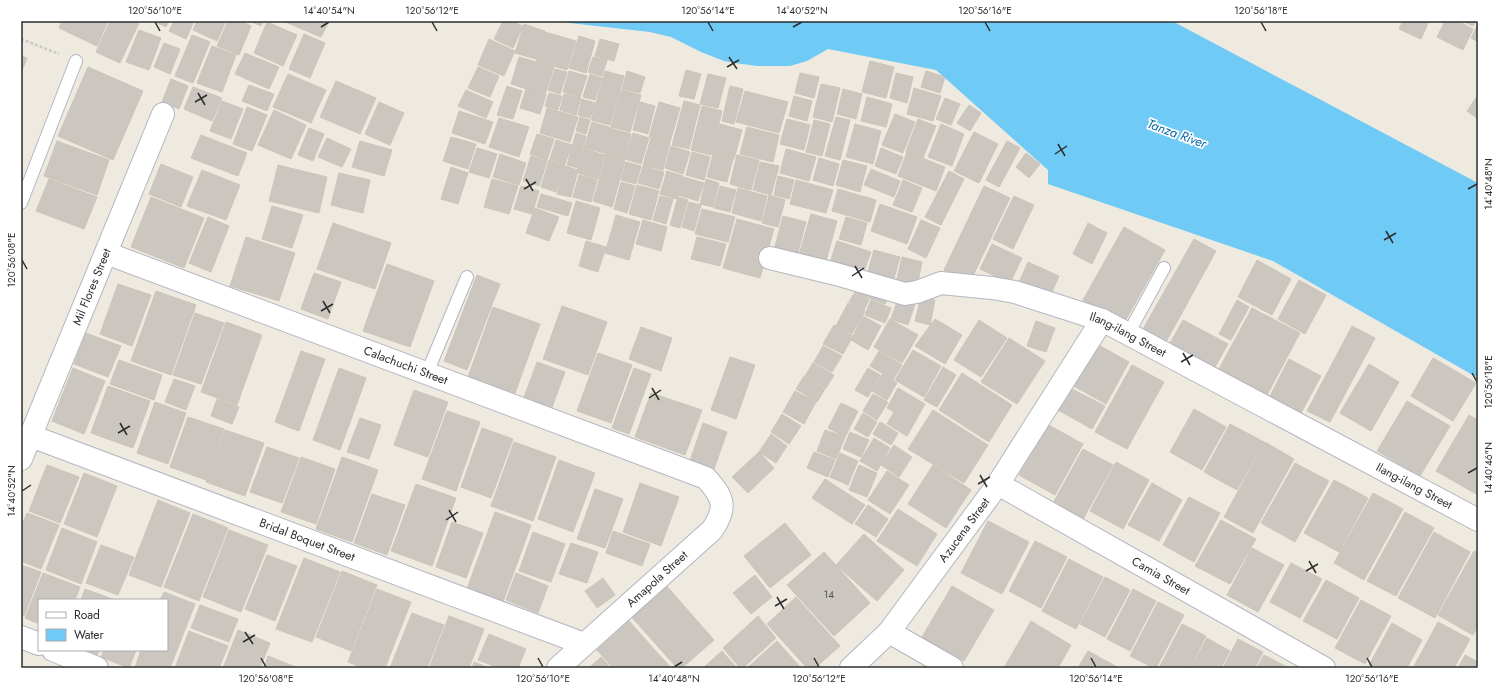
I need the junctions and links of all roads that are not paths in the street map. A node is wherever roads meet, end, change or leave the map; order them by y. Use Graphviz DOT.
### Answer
graph roads {
  1 [pos="76,61"];
  2 [pos="163,114"];
  3 [pos="21,203"];
  4 [pos="106,253"];
  5 [pos="770,258"];
  6 [pos="1164,268"];
  7 [pos="467,277"];
  8 [pos="1102,320"];
  9 [pos="1128,334"];
  10 [pos="427,373"];
  11 [pos="31,436"];
  12 [pos="21,459"];
  13 [pos="706,478"];
  14 [pos="998,484"];
  15 [pos="1478,520"];
  16 [pos="889,632"];
  17 [pos="21,637"];
  18 [pos="38,644"];
  19 [pos="584,644"];
  20 [pos="55,651"];
  21 [pos="97,668"];
  22 [pos="558,668"];
  23 [pos="851,668"];
  24 [pos="952,668"];
  25 [pos="1324,668"];
  1 -- 3 [label="lane"];
  2 -- 4 [label="street, Mil Flores Street"];
  4 -- 10 [label="street, Calachuchi Street"];
  4 -- 11 [label="street, Mil Flores Street"];
  5 -- 8 [label="street, Ilang-ilang Street"];
  6 -- 9 [label="lane"];
  7 -- 10 [label="lane"];
  8 -- 9 [label="street, Ilang-ilang Street"];
  8 -- 14 [label="street, Azucena Street"];
  9 -- 15 [label="street, Ilang-ilang Street"];
  10 -- 13 [label="street, Calachuchi Street"];
  11 -- 12 [label="street, Mil Flores Street"];
  11 -- 19 [label="street, Bridal Boquet Street"];
  13 -- 19 [label="street, Amapola Street"];
  14 -- 16 [label="street, Azucena Street"];
  14 -- 25 [label="street, Camia Street"];
  16 -- 23 [label="street, Azucena Street"];
  16 -- 24 [label="street"];
  17 -- 18 [label="street"];
  19 -- 22 [label="street, Amapola Street"];
  20 -- 21 [label="street"];
}
